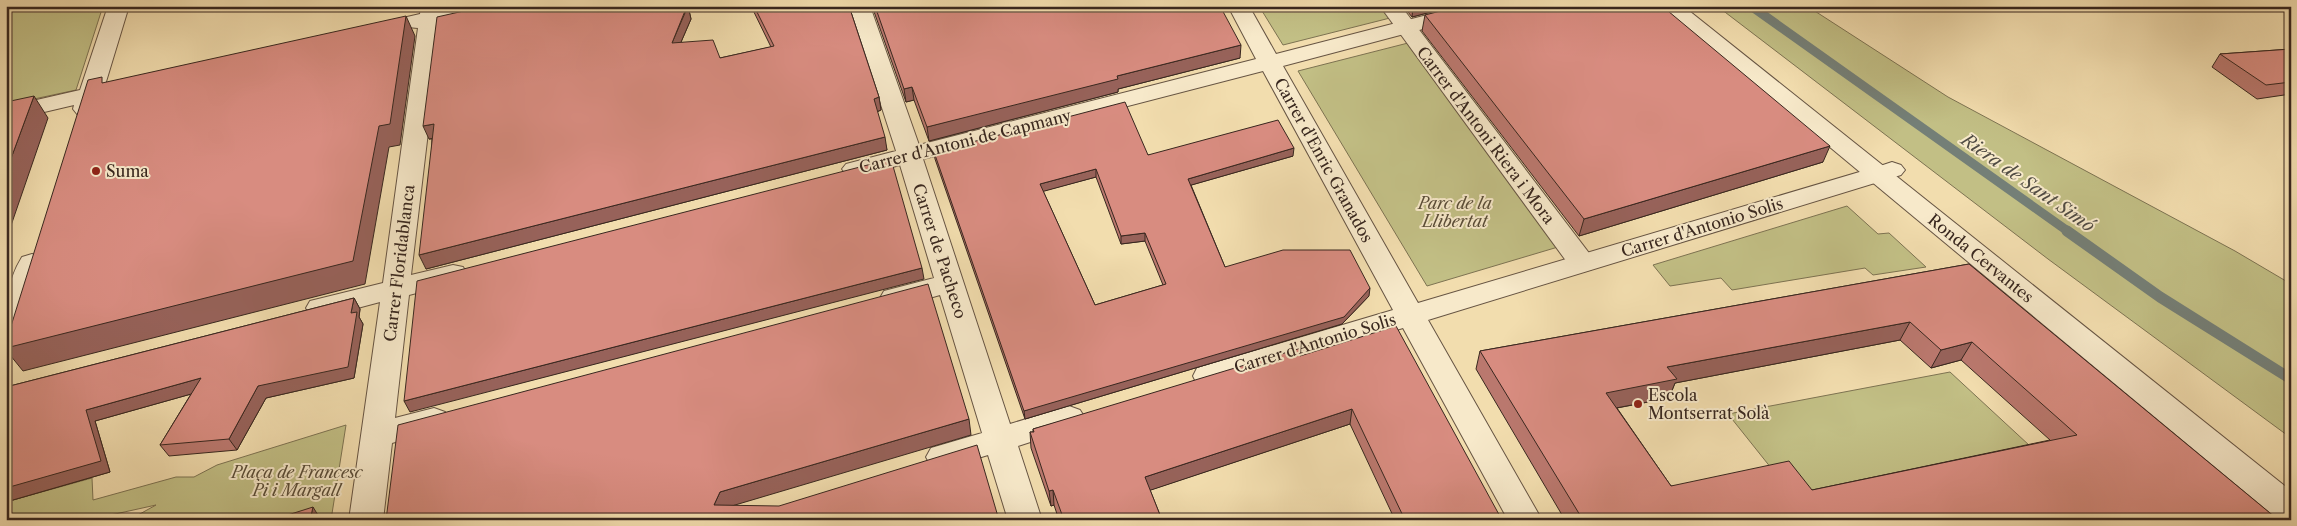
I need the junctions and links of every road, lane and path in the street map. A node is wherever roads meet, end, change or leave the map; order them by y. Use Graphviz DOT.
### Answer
graph roads {
  1 [pos="119,6"];
  2 [pos="485,6"];
  3 [pos="859,6"];
  4 [pos="1238,6"];
  5 [pos="1390,6"];
  6 [pos="1488,6"];
  7 [pos="1670,6"];
  8 [pos="431,12"];
  9 [pos="398,25"];
  10 [pos="1405,27"];
  11 [pos="1270,62"];
  12 [pos="139,84"];
  13 [pos="90,95"];
  14 [pos="6,114"];
  15 [pos="78,132"];
  16 [pos="909,155"];
  17 [pos="1884,172"];
  18 [pos="836,174"];
  19 [pos="39,244"];
  20 [pos="1582,263"];
  21 [pos="472,269"];
  22 [pos="950,283"];
  23 [pos="396,289"];
  24 [pos="864,306"];
  25 [pos="296,314"];
  26 [pos="1410,314"];
  27 [pos="6,338"];
  28 [pos="1182,384"];
  29 [pos="1096,410"];
  30 [pos="463,413"];
  31 [pos="377,435"];
  32 [pos="999,440"];
  33 [pos="919,464"];
  34 [pos="2291,510"];
  35 [pos="366,520"];
  36 [pos="1025,520"];
  37 [pos="1524,520"];
  1 -- 13 [label="street"];
  2 -- 8 [label="street"];
  3 -- 16 [label="street, Carrer de Pacheco"];
  4 -- 11 [label="street, Carrer d'Enric Granados"];
  5 -- 10 [label="street, Carrer d'Antoni Riera i Mora"];
  6 -- 10 [label="street, Carrer d'Antoni de Capmany"];
  7 -- 17 [label="street, Ronda Cervantes"];
  8 -- 9 [label="street"];
  8 -- 23 [label="street, Carrer Floridablanca"];
  10 -- 11 [label="street, Carrer d'Antoni de Capmany"];
  10 -- 20 [label="street, Carrer d'Antoni Riera i Mora"];
  11 -- 16 [label="street, Carrer d'Antoni de Capmany"];
  11 -- 26 [label="street, Carrer d'Enric Granados"];
  12 -- 13 [label="street"];
  13 -- 14 [label="street"];
  13 -- 15 [label="street"];
  16 -- 18 [label="street, Carrer d'Antoni de Capmany"];
  16 -- 22 [label="street, Carrer de Pacheco"];
  17 -- 20 [label="street, Carrer d'Antonio Solis"];
  17 -- 34 [label="street, Ronda Cervantes"];
  19 -- 27 [label="street"];
  20 -- 26 [label="street, Carrer d'Antonio Solis"];
  21 -- 23 [label="street"];
  22 -- 24 [label="street"];
  22 -- 32 [label="street, Carrer de Pacheco"];
  23 -- 25 [label="street"];
  23 -- 31 [label="street, Carrer Floridablanca"];
  26 -- 28 [label="street, Carrer d'Antonio Solis"];
  26 -- 37 [label="street, Carrer d'Enric Granados"];
  29 -- 32 [label="street"];
  30 -- 31 [label="street"];
  31 -- 35 [label="street, Carrer Floridablanca"];
  32 -- 33 [label="street"];
  32 -- 36 [label="street, Carrer de Pacheco"];
}
